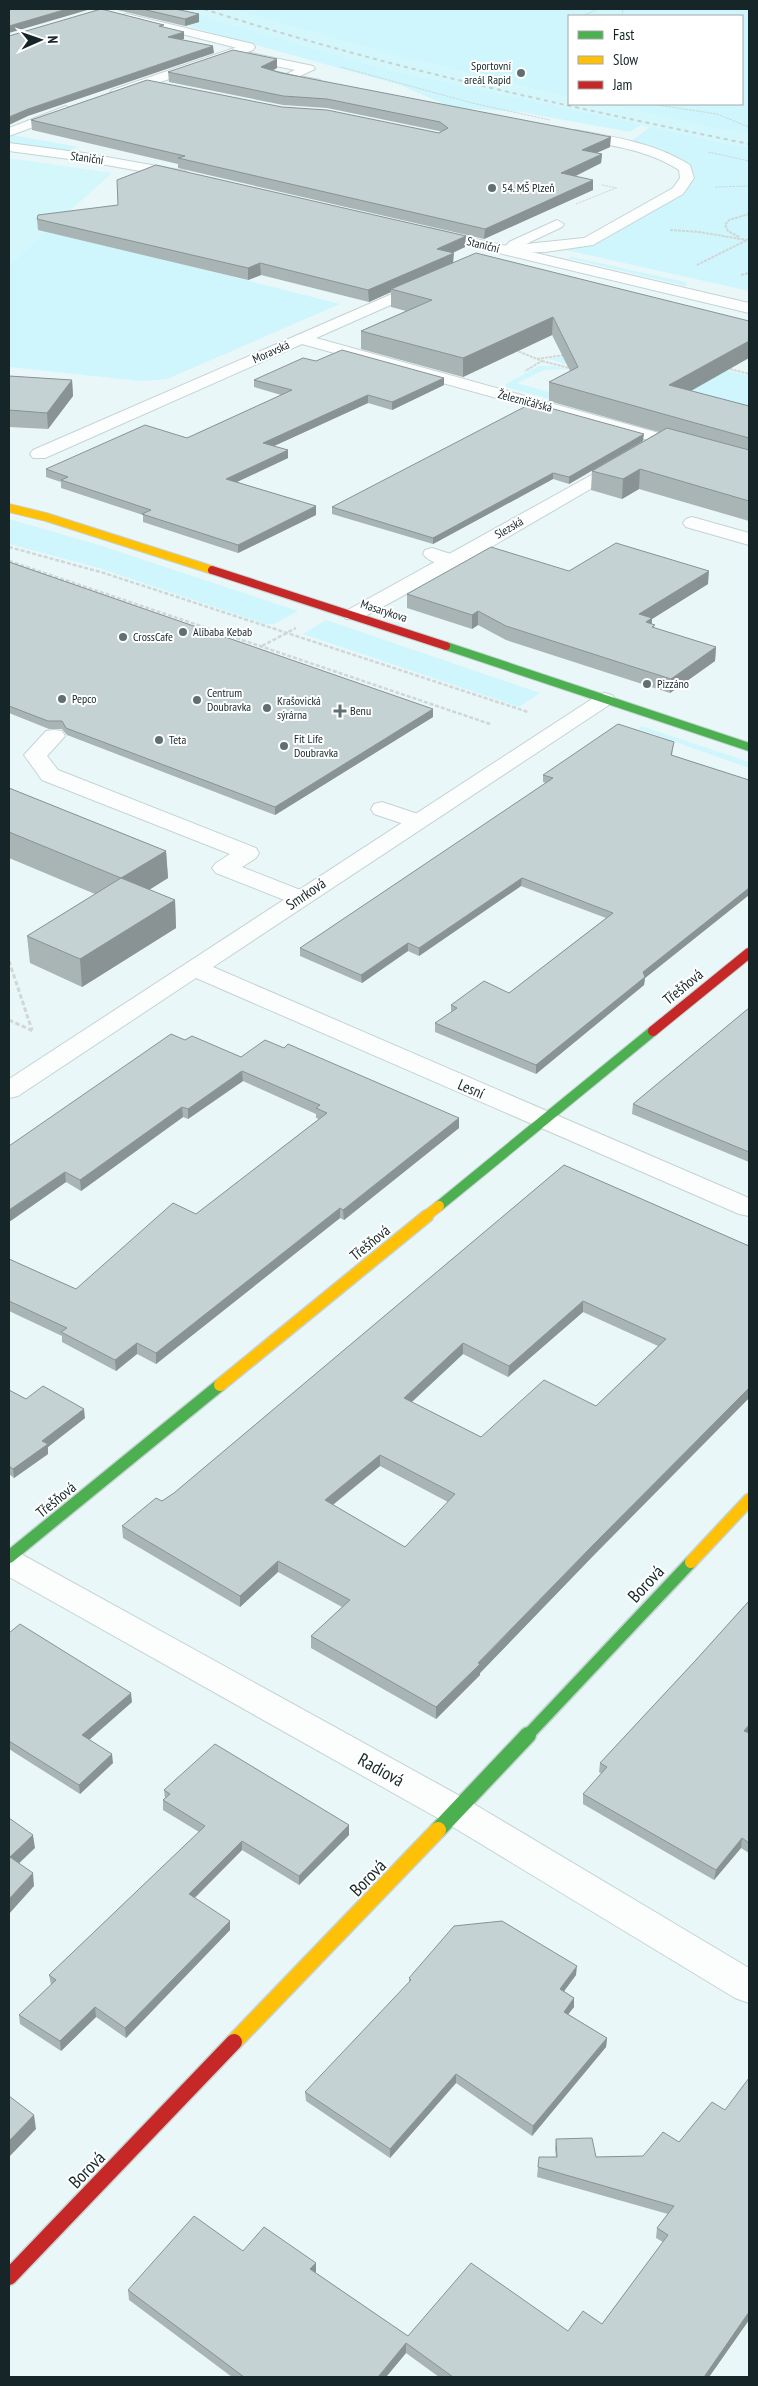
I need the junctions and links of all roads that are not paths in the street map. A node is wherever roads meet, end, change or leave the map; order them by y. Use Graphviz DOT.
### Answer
graph roads {
  1 [pos="116,14"];
  2 [pos="231,53"];
  3 [pos="146,83"];
  4 [pos="325,85"];
  5 [pos="172,88"];
  6 [pos="99,99"];
  7 [pos="80,105"];
  8 [pos="557,126"];
  9 [pos="9,131"];
  10 [pos="9,147"];
  11 [pos="200,178"];
  12 [pos="557,224"];
  13 [pos="412,228"];
  14 [pos="503,250"];
  15 [pos="479,260"];
  16 [pos="434,280"];
  17 [pos="749,308"];
  18 [pos="300,339"];
  19 [pos="663,439"];
  20 [pos="39,454"];
  21 [pos="749,463"];
  22 [pos="9,508"];
  23 [pos="692,524"];
  24 [pos="749,539"];
  25 [pos="432,554"];
  26 [pos="453,561"];
  27 [pos="353,615"];
  28 [pos="605,699"];
  29 [pos="54,736"];
  30 [pos="749,747"];
  31 [pos="382,808"];
  32 [pos="416,821"];
  33 [pos="300,898"];
  34 [pos="749,953"];
  35 [pos="194,968"];
  36 [pos="9,1090"];
  37 [pos="544,1120"];
  38 [pos="749,1208"];
  39 [pos="749,1500"];
  40 [pos="9,1557"];
  41 [pos="9,1562"];
  42 [pos="456,1811"];
  43 [pos="749,1987"];
  44 [pos="9,2277"];
  1 -- 2 [label="street"];
  2 -- 3 [label="street"];
  2 -- 4 [label="street"];
  3 -- 5 [label="street"];
  3 -- 6 [label="street"];
  7 -- 9 [label="street"];
  8 -- 14 [label="street"];
  10 -- 11 [label="street, Staniční"];
  12 -- 14 [label="street"];
  13 -- 14 [label="street, Staniční"];
  14 -- 15 [label="street"];
  14 -- 17 [label="street, Staniční"];
  16 -- 18 [label="street, Moravská"];
  18 -- 19 [label="street, Železničářská"];
  18 -- 20 [label="street, Moravská"];
  19 -- 21 [label="street, Železničářská"];
  19 -- 26 [label="street, Slezská"];
  22 -- 27 [label="street, Masarykova"];
  23 -- 24 [label="street"];
  25 -- 26 [label="street"];
  26 -- 27 [label="street, Slezská"];
  27 -- 28 [label="street, Masarykova"];
  28 -- 30 [label="street, Masarykova"];
  28 -- 32 [label="street, Smrková"];
  29 -- 33 [label="street"];
  31 -- 32 [label="street"];
  32 -- 33 [label="street, Smrková"];
  33 -- 35 [label="street, Smrková"];
  34 -- 37 [label="street, Třešňová"];
  35 -- 36 [label="street, Smrková"];
  35 -- 37 [label="street, Lesní"];
  37 -- 38 [label="street, Lesní"];
  37 -- 40 [label="street, Třešňová"];
  39 -- 42 [label="street, Borová"];
  41 -- 42 [label="street, Radiová"];
  42 -- 43 [label="street, Radiová"];
  42 -- 44 [label="street, Borová"];
}
